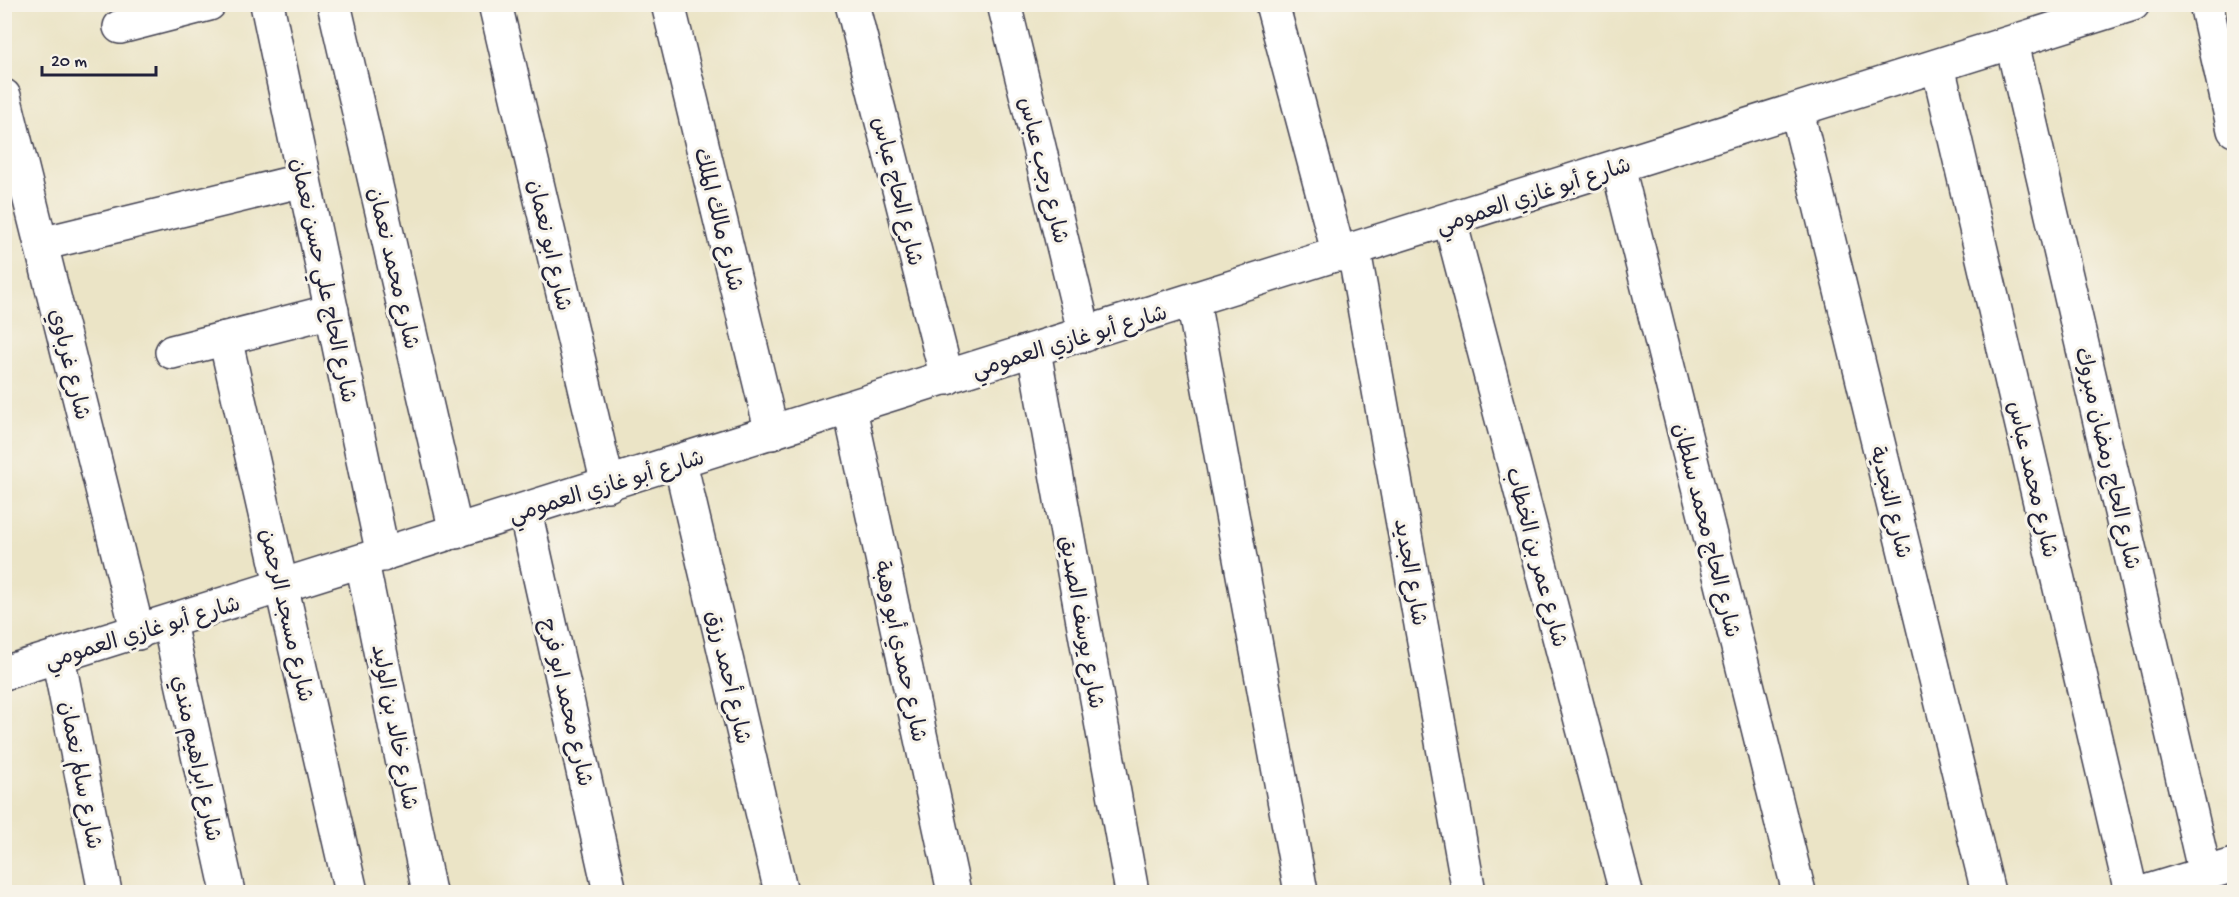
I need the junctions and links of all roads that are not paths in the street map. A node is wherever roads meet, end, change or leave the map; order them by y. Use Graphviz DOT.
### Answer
graph roads {
  1 [pos="209,4"];
  2 [pos="267,4"];
  3 [pos="334,4"];
  4 [pos="495,4"];
  5 [pos="668,4"];
  6 [pos="852,4"];
  7 [pos="1004,4"];
  8 [pos="1272,4"];
  9 [pos="2133,4"];
  10 [pos="2206,4"];
  11 [pos="120,27"];
  12 [pos="2012,43"];
  13 [pos="1938,66"];
  14 [pos="4,96"];
  15 [pos="1797,111"];
  16 [pos="2235,130"];
  17 [pos="1618,167"];
  18 [pos="304,180"];
  19 [pos="1450,221"];
  20 [pos="41,244"];
  21 [pos="1346,253"];
  22 [pos="1193,301"];
  23 [pos="332,312"];
  24 [pos="1085,335"];
  25 [pos="225,338"];
  26 [pos="1034,351"];
  27 [pos="172,352"];
  28 [pos="947,378"];
  29 [pos="850,409"];
  30 [pos="772,434"];
  31 [pos="680,462"];
  32 [pos="608,485"];
  33 [pos="525,511"];
  34 [pos="456,532"];
  35 [pos="373,558"];
  36 [pos="282,586"];
  37 [pos="153,628"];
  38 [pos="58,657"];
  39 [pos="4,674"];
  40 [pos="2220,869"];
  41 [pos="105,892"];
  42 [pos="228,892"];
  43 [pos="351,892"];
  44 [pos="429,892"];
  45 [pos="610,892"];
  46 [pos="781,892"];
  47 [pos="954,892"];
  48 [pos="1132,892"];
  49 [pos="1301,892"];
  50 [pos="1469,892"];
  51 [pos="1626,892"];
  52 [pos="1799,892"];
  53 [pos="1988,892"];
  54 [pos="2131,892"];
  55 [pos="2145,892"];
  1 -- 11 [label="street"];
  2 -- 18 [label="street, شارع الحاج علي حسن نعمان"];
  3 -- 34 [label="street, شارع محمد نعمان"];
  4 -- 32 [label="street, شارع ابو نعمان"];
  5 -- 30 [label="street, شارع مالك الملك"];
  6 -- 28 [label="street, شارع الحاج عباس"];
  7 -- 24 [label="street, شارع رجب عباس"];
  8 -- 21 [label="street, شارع الجديد"];
  9 -- 12 [label="street, شارع أبو غازي العمومي"];
  10 -- 16 [label="street"];
  12 -- 13 [label="street, شارع أبو غازي العمومي"];
  12 -- 40 [label="street, شارع الحاج رمضان مبروك"];
  13 -- 15 [label="street, شارع أبو غازي العمومي"];
  13 -- 54 [label="street, شارع محمد عباس"];
  14 -- 20 [label="street, شارع غرباوي"];
  15 -- 17 [label="street, شارع أبو غازي العمومي"];
  15 -- 53 [label="street, شارع النجدية"];
  17 -- 19 [label="street, شارع أبو غازي العمومي"];
  17 -- 52 [label="street, شارع الحاج محمد سلطان"];
  18 -- 20 [label="street"];
  18 -- 23 [label="street, شارع الحاج علي حسن نعمان"];
  19 -- 21 [label="street, شارع أبو غازي العمومي"];
  19 -- 51 [label="street, شارع عمر بن الخطاب"];
  20 -- 37 [label="street, شارع غرباوي"];
  21 -- 22 [label="street, شارع أبو غازي العمومي"];
  21 -- 50 [label="street, شارع الجديد"];
  22 -- 24 [label="street, شارع أبو غازي العمومي"];
  22 -- 49 [label="street"];
  23 -- 25 [label="street"];
  23 -- 35 [label="street, شارع الحاج علي حسن نعمان"];
  24 -- 26 [label="street, شارع أبو غازي العمومي"];
  25 -- 27 [label="street"];
  25 -- 36 [label="street, شارع مسجد الرحمن"];
  26 -- 28 [label="street, شارع أبو غازي العمومي"];
  26 -- 48 [label="street, شارع يوسف الصديق"];
  28 -- 29 [label="street, شارع أبو غازي العمومي"];
  29 -- 30 [label="street, شارع أبو غازي العمومي"];
  29 -- 47 [label="street, شارع حمدي أبو وهبة"];
  30 -- 31 [label="street, شارع أبو غازي العمومي"];
  31 -- 32 [label="street, شارع أبو غازي العمومي"];
  31 -- 46 [label="street, شارع أحمد رزق"];
  32 -- 33 [label="street, شارع أبو غازي العمومي"];
  33 -- 34 [label="street, شارع أبو غازي العمومي"];
  33 -- 45 [label="street, شارع محمد ابو فرج"];
  34 -- 35 [label="street, شارع أبو غازي العمومي"];
  35 -- 36 [label="street, شارع أبو غازي العمومي"];
  35 -- 44 [label="street, شارع خالد بن الوليد"];
  36 -- 37 [label="street, شارع أبو غازي العمومي"];
  36 -- 43 [label="street, شارع مسجد الرحمن"];
  37 -- 38 [label="street, شارع أبو غازي العمومي"];
  37 -- 42 [label="street, شارع ابراهيم مندي"];
  38 -- 39 [label="street, شارع أبو غازي العمومي"];
  38 -- 41 [label="street, شارع سالم نعمان"];
  40 -- 55 [label="street"];
}
